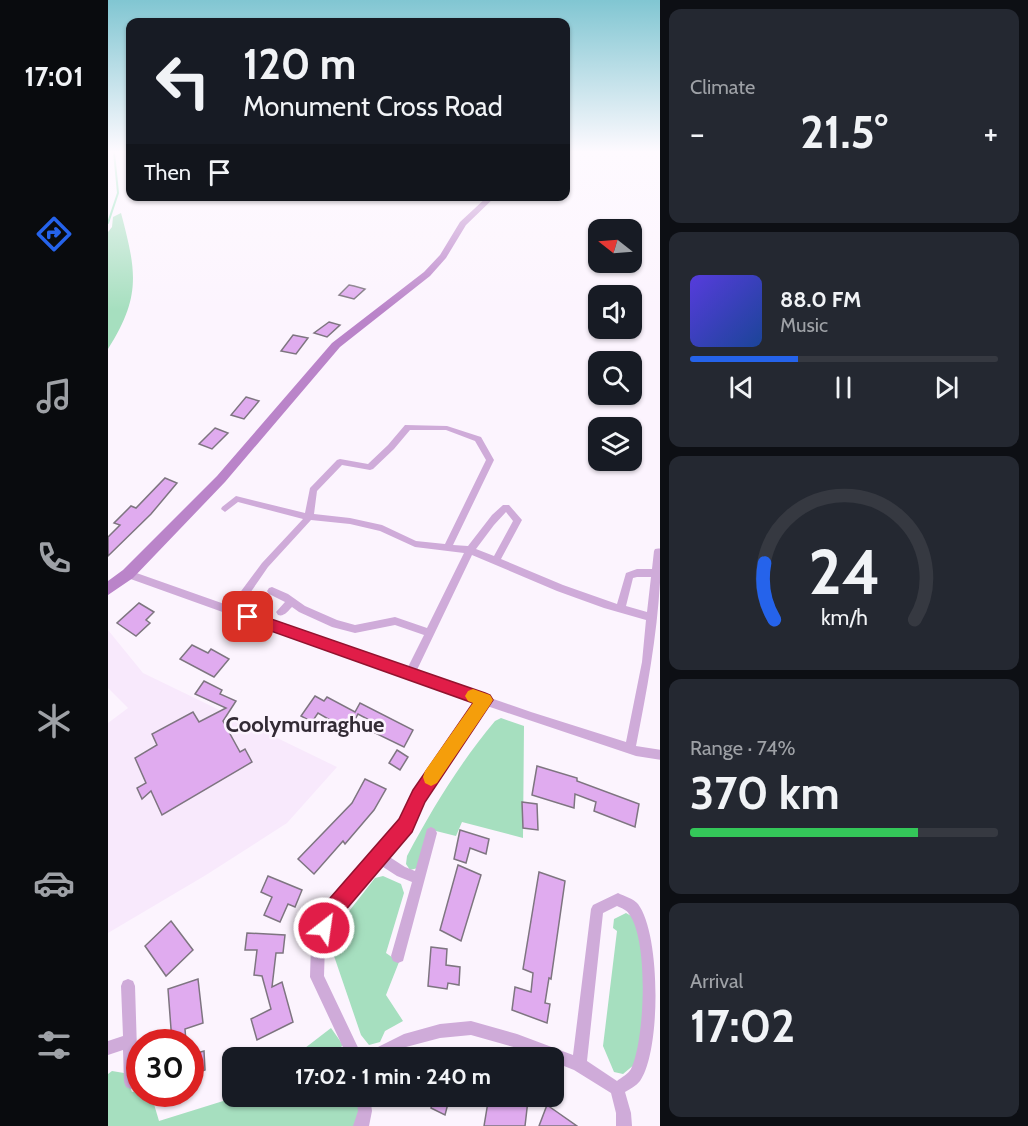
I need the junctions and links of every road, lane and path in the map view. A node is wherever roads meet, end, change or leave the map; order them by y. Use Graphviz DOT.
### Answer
graph roads {
  1 [pos="484,205"];
  2 [pos="225,509"];
  3 [pos="309,517"];
  4 [pos="448,546"];
  5 [pos="470,550"];
  6 [pos="658,551"];
  7 [pos="496,560"];
  8 [pos="656,573"];
  9 [pos="128,574"];
  10 [pos="108,589"];
  11 [pos="272,591"];
  12 [pos="291,602"];
  13 [pos="621,608"];
  14 [pos="232,611"];
  15 [pos="281,612"];
  16 [pos="651,616"];
  17 [pos="429,633"];
  18 [pos="410,674"];
  19 [pos="485,700"];
  20 [pos="630,749"];
  21 [pos="660,755"];
  22 [pos="431,833"];
  23 [pos="379,857"];
  24 [pos="419,879"];
  25 [pos="398,956"];
  26 [pos="128,986"];
  27 [pos="130,1029"];
  28 [pos="126,1041"];
  29 [pos="351,1047"];
  30 [pos="392,1047"];
  31 [pos="532,1047"];
  32 [pos="108,1048"];
  33 [pos="564,1059"];
  34 [pos="579,1065"];
  35 [pos="617,1089"];
  36 [pos="364,1107"];
  37 [pos="361,1126"];
  38 [pos="624,1126"];
  1 -- 9 [label="street"];
  2 -- 3 [label="street"];
  3 -- 4 [label="street"];
  3 -- 4 [label="street"];
  3 -- 14 [label="street"];
  4 -- 5 [label="street"];
  5 -- 7 [label="street"];
  5 -- 7 [label="street"];
  5 -- 17 [label="street"];
  6 -- 8 [label="street"];
  7 -- 13 [label="street"];
  8 -- 13 [label="street"];
  8 -- 16 [label="street"];
  9 -- 10 [label="street"];
  9 -- 14 [label="street"];
  11 -- 12 [label="street"];
  12 -- 15 [label="street"];
  12 -- 17 [label="street"];
  13 -- 16 [label="street"];
  14 -- 18 [label="street"];
  16 -- 20 [label="street"];
  17 -- 18 [label="street"];
  18 -- 19 [label="street"];
  19 -- 20 [label="street"];
  19 -- 23 [label="street"];
  20 -- 21 [label="street"];
  22 -- 24 [label="street"];
  23 -- 24 [label="street"];
  23 -- 29 [label="street"];
  24 -- 25 [label="street"];
  26 -- 27 [label="street"];
  28 -- 32 [label="street"];
  30 -- 31 [label="street"];
  33 -- 34 [label="street"];
  34 -- 35 [label="street"];
  34 -- 35 [label="street"];
  35 -- 38 [label="street"];
  36 -- 37 [label="street"];
}
